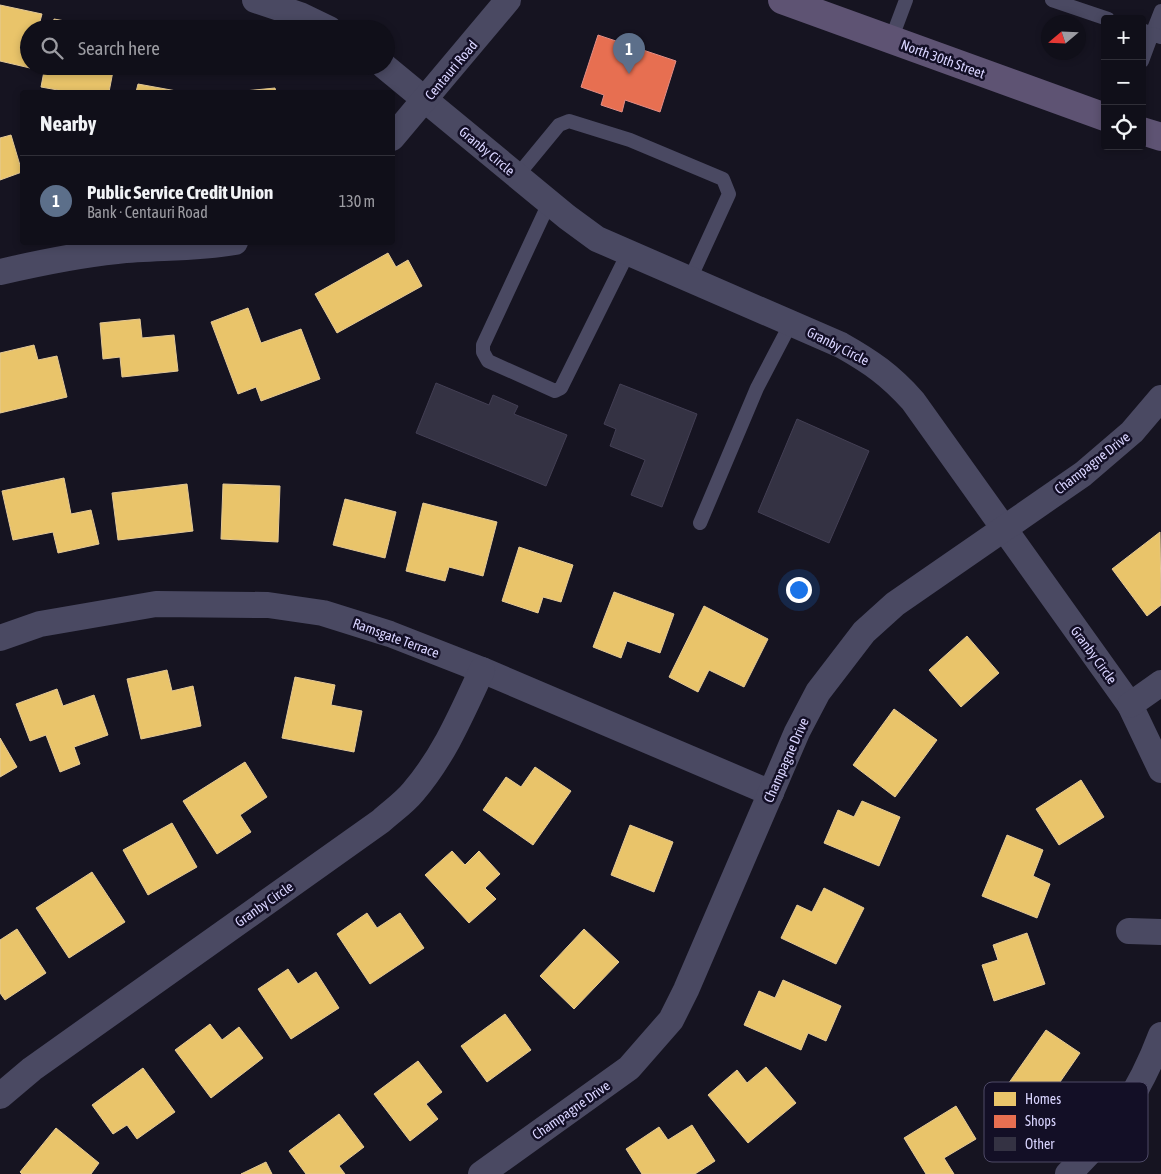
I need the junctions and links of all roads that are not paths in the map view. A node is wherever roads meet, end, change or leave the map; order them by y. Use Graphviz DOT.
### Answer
graph roads {
  1 [pos="255,0"];
  2 [pos="508,0"];
  3 [pos="782,0"];
  4 [pos="906,0"];
  5 [pos="1052,0"];
  6 [pos="1161,11"];
  7 [pos="1101,17"];
  8 [pos="310,20"];
  9 [pos="1152,34"];
  10 [pos="891,40"];
  11 [pos="1142,60"];
  12 [pos="395,75"];
  13 [pos="426,100"];
  14 [pos="1101,116"];
  15 [pos="1146,132"];
  16 [pos="395,135"];
  17 [pos="1161,137"];
  18 [pos="517,176"];
  19 [pos="549,203"];
  20 [pos="218,245"];
  21 [pos="628,253"];
  22 [pos="0,272"];
  23 [pos="690,279"];
  24 [pos="791,323"];
  25 [pos="1161,398"];
  26 [pos="700,523"];
  27 [pos="1002,528"];
  28 [pos="0,638"];
  29 [pos="482,670"];
  30 [pos="1161,683"];
  31 [pos="1130,705"];
  32 [pos="1161,770"];
  33 [pos="771,793"];
  34 [pos="1129,931"];
  35 [pos="1161,932"];
  36 [pos="1161,1035"];
  37 [pos="1141,1082"];
  38 [pos="0,1096"];
  39 [pos="1081,1162"];
  40 [pos="481,1174"];
  41 [pos="1068,1174"];
  1 -- 8 [label="street"];
  2 -- 13 [label="street, Centauri Road"];
  3 -- 10 [label="main road, North 30th Street"];
  4 -- 10 [label="lane"];
  5 -- 7 [label="lane"];
  6 -- 9 [label="lane"];
  9 -- 11 [label="lane"];
  10 -- 14 [label="main road, North 30th Street"];
  12 -- 13 [label="street, Granby Circle"];
  13 -- 16 [label="street, Centauri Road"];
  13 -- 18 [label="street, Granby Circle"];
  15 -- 17 [label="main road"];
  18 -- 19 [label="street, Granby Circle"];
  18 -- 23 [label="lane"];
  19 -- 21 [label="street, Granby Circle"];
  19 -- 21 [label="lane"];
  20 -- 22 [label="street"];
  21 -- 23 [label="street, Granby Circle"];
  23 -- 24 [label="street, Granby Circle"];
  24 -- 26 [label="lane"];
  24 -- 27 [label="street, Granby Circle"];
  25 -- 27 [label="street, Champagne Drive"];
  27 -- 31 [label="street, Granby Circle"];
  27 -- 33 [label="street, Champagne Drive"];
  28 -- 29 [label="street, Ramsgate Terrace"];
  29 -- 33 [label="street, Ramsgate Terrace"];
  29 -- 38 [label="street, Granby Circle"];
  30 -- 31 [label="street"];
  31 -- 32 [label="street, Granby Circle"];
  33 -- 40 [label="street, Champagne Drive"];
  34 -- 35 [label="street"];
  36 -- 37 [label="street"];
  39 -- 41 [label="street"];
}
